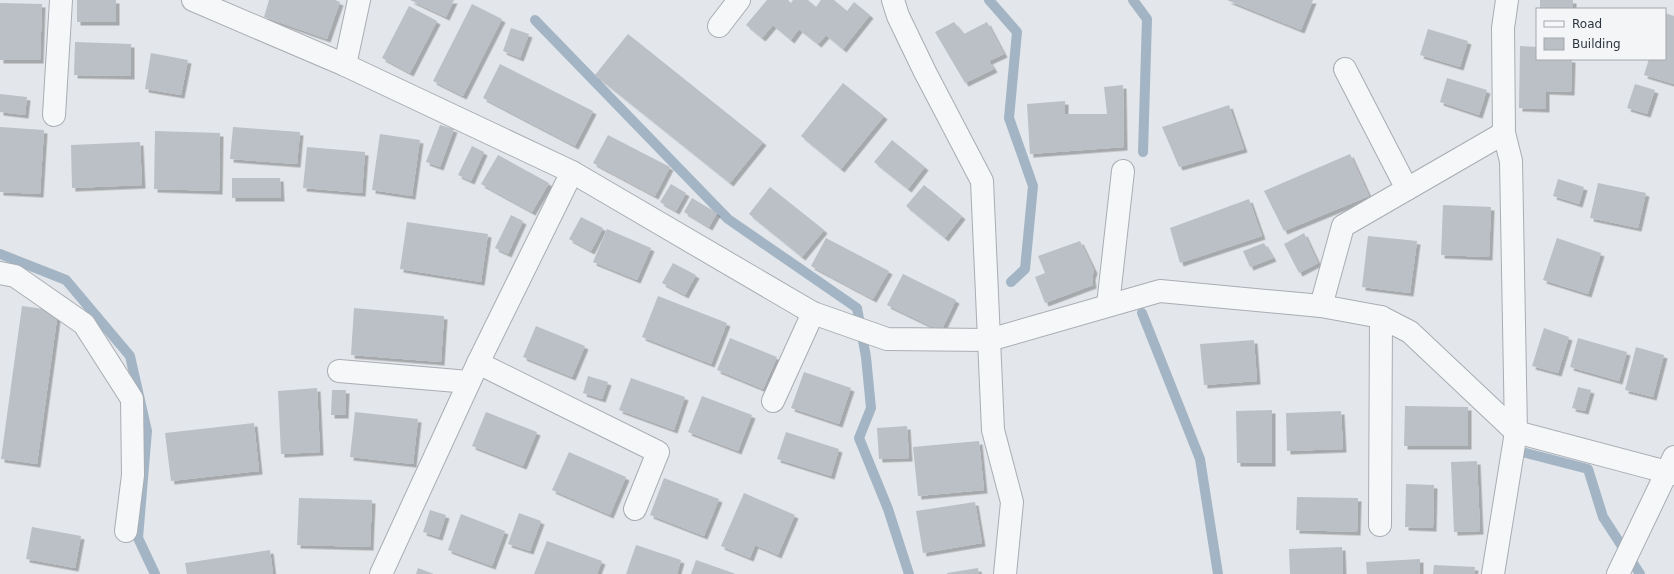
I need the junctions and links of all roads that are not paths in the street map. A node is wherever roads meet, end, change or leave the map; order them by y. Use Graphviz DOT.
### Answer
graph roads {
  1 [pos="61,0"];
  2 [pos="193,0"];
  3 [pos="359,0"];
  4 [pos="739,0"];
  5 [pos="893,0"];
  6 [pos="1507,0"];
  7 [pos="719,26"];
  8 [pos="345,65"];
  9 [pos="1345,69"];
  10 [pos="54,115"];
  11 [pos="1504,133"];
  12 [pos="1123,171"];
  13 [pos="572,172"];
  14 [pos="1407,189"];
  15 [pos="0,273"];
  16 [pos="1108,305"];
  17 [pos="1321,306"];
  18 [pos="813,313"];
  19 [pos="1381,316"];
  20 [pos="989,340"];
  21 [pos="339,371"];
  22 [pos="474,372"];
  23 [pos="773,401"];
  24 [pos="1516,432"];
  25 [pos="1672,468"];
  26 [pos="635,509"];
  27 [pos="1380,525"];
  28 [pos="126,531"];
  29 [pos="381,574"];
  30 [pos="1005,574"];
  31 [pos="1493,574"];
  32 [pos="1618,574"];
  1 -- 10 [label="street"];
  2 -- 8 [label="street"];
  3 -- 8 [label="street"];
  4 -- 7 [label="street"];
  5 -- 20 [label="street"];
  6 -- 11 [label="street"];
  8 -- 13 [label="street"];
  9 -- 14 [label="street"];
  11 -- 14 [label="street"];
  11 -- 24 [label="street"];
  12 -- 16 [label="street"];
  13 -- 18 [label="street"];
  13 -- 22 [label="street"];
  14 -- 17 [label="street"];
  15 -- 28 [label="street"];
  16 -- 17 [label="street"];
  16 -- 20 [label="street"];
  17 -- 19 [label="street"];
  18 -- 20 [label="street"];
  18 -- 23 [label="street"];
  19 -- 24 [label="street"];
  19 -- 27 [label="street"];
  20 -- 30 [label="street"];
  21 -- 22 [label="street"];
  22 -- 26 [label="street"];
  22 -- 29 [label="street"];
  24 -- 25 [label="street"];
  24 -- 31 [label="street"];
  25 -- 32 [label="street"];
}
